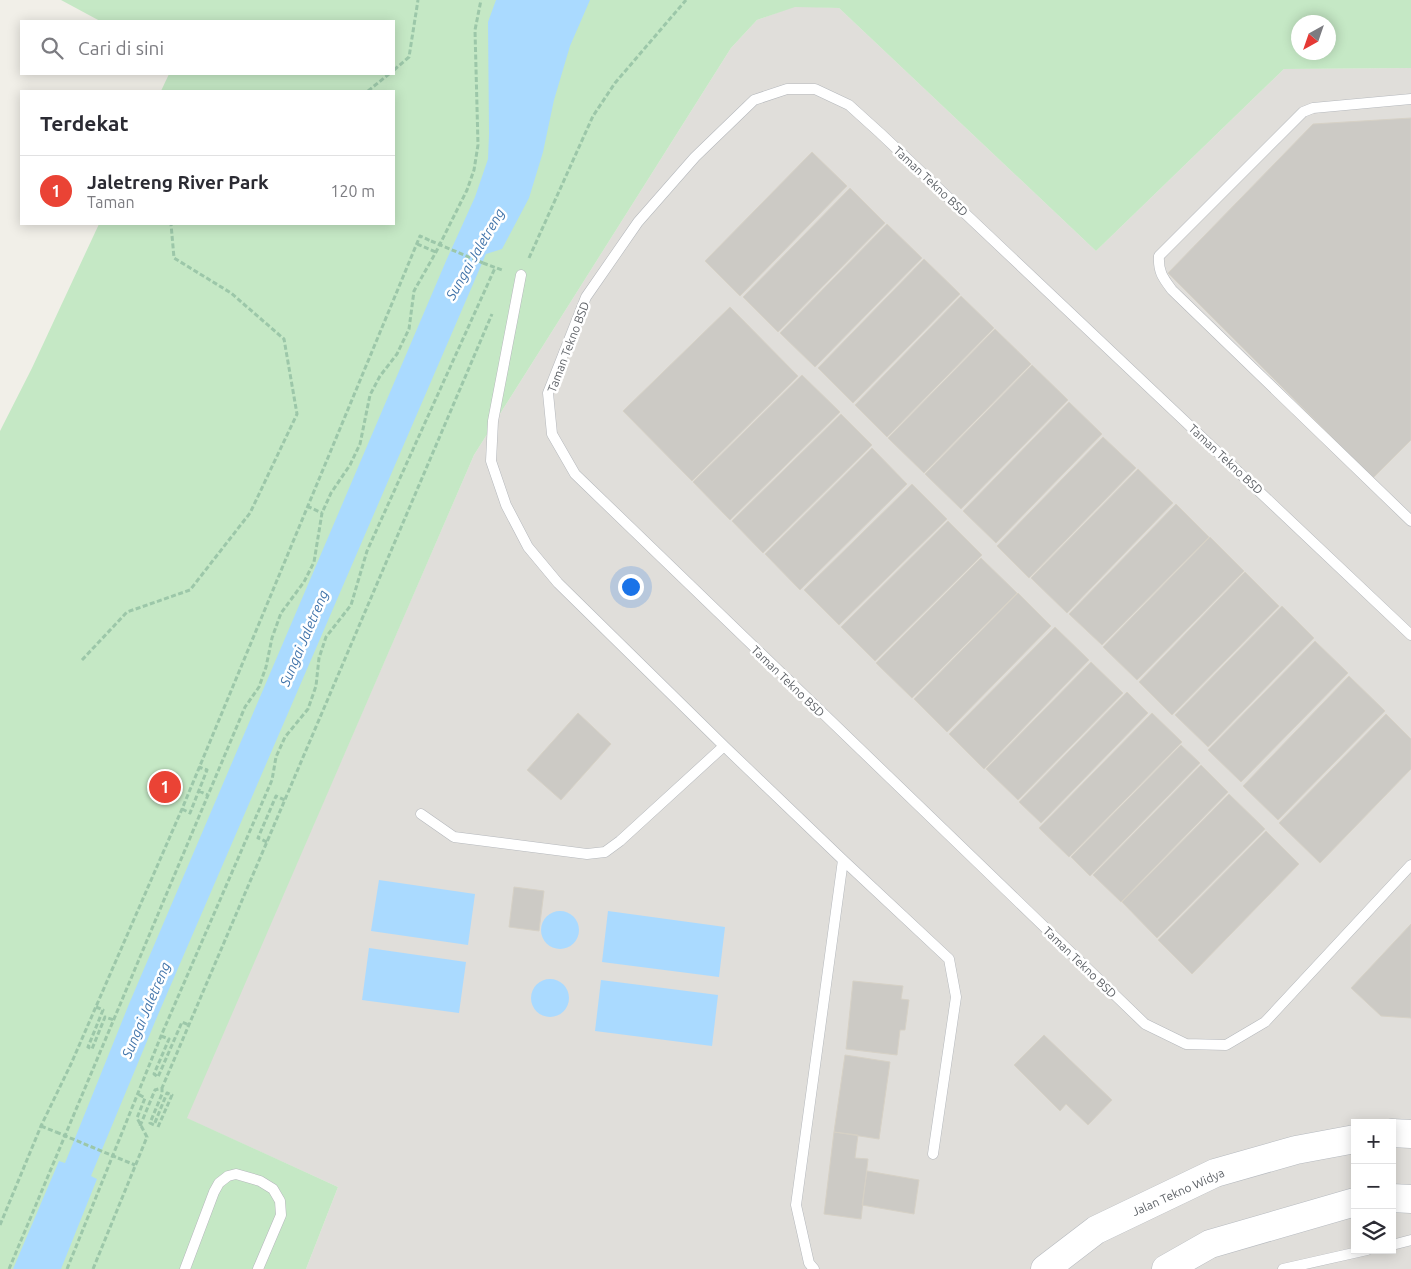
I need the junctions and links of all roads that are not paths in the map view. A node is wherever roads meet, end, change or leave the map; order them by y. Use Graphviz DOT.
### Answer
graph roads {
  1 [pos="1411,99"];
  2 [pos="521,275"];
  3 [pos="1411,520"];
  4 [pos="1411,634"];
  5 [pos="724,746"];
  6 [pos="422,814"];
  7 [pos="842,860"];
  8 [pos="1411,865"];
  9 [pos="1396,1134"];
  10 [pos="1411,1134"];
  11 [pos="1351,1140"];
  12 [pos="933,1154"];
  13 [pos="1396,1198"];
  14 [pos="1411,1199"];
  15 [pos="1351,1203"];
  16 [pos="1411,1240"];
  17 [pos="1396,1244"];
  18 [pos="1351,1254"];
  19 [pos="184,1269"];
  20 [pos="258,1269"];
  21 [pos="814,1269"];
  22 [pos="1045,1269"];
  23 [pos="1166,1269"];
  24 [pos="1282,1269"];
  1 -- 3 [label="lane"];
  2 -- 5 [label="lane"];
  4 -- 8 [label="lane, Taman Tekno BSD"];
  5 -- 6 [label="lane"];
  5 -- 7 [label="lane"];
  7 -- 12 [label="lane"];
  7 -- 21 [label="lane"];
  9 -- 10 [label="main road"];
  11 -- 22 [label="main road, Jalan Tekno Widya"];
  13 -- 14 [label="main road"];
  15 -- 23 [label="main road"];
  16 -- 17 [label="lane"];
  18 -- 24 [label="lane"];
  19 -- 20 [label="lane"];
}
